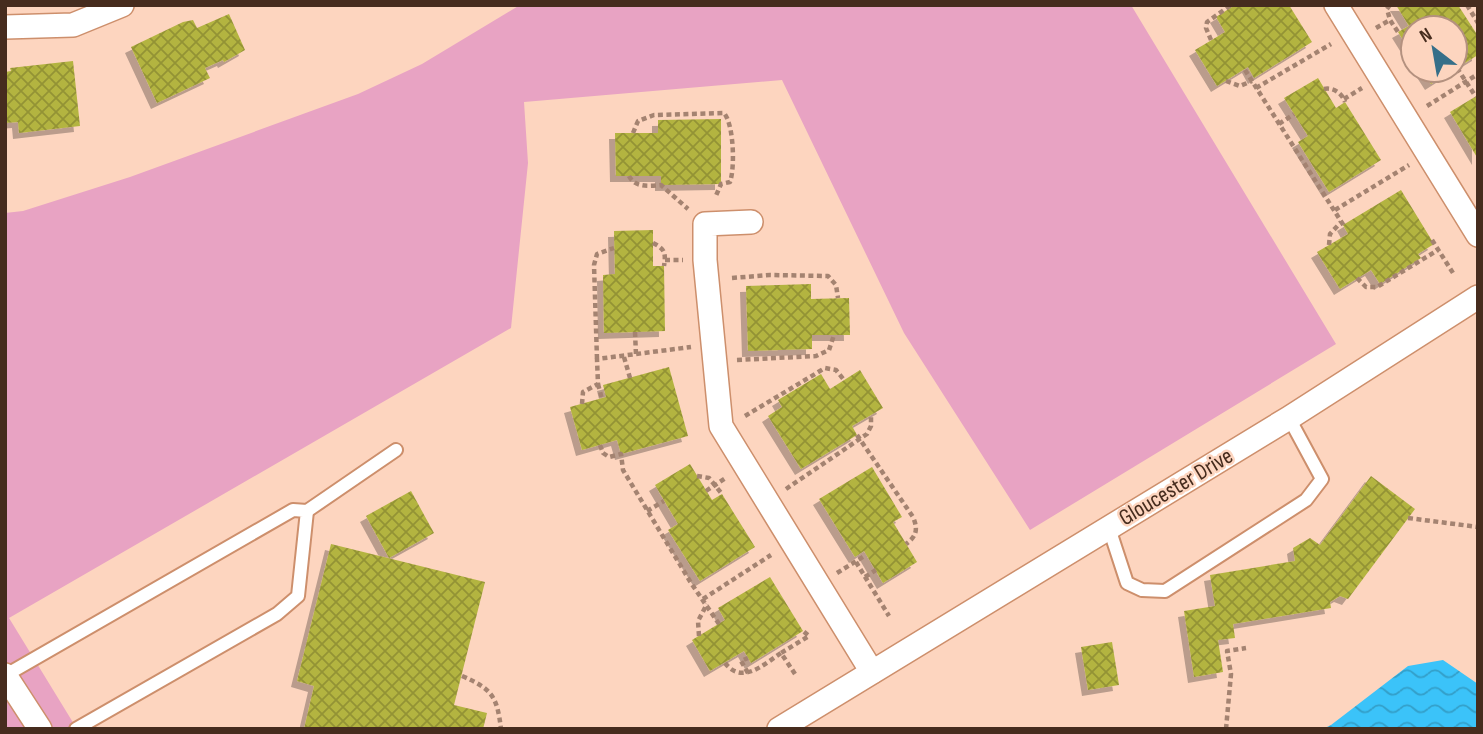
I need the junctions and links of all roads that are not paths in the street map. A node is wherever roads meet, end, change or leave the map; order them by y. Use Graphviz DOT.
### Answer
graph roads {
  1 [pos="122,5"];
  2 [pos="1336,5"];
  3 [pos="5,27"];
  4 [pos="751,222"];
  5 [pos="1478,235"];
  6 [pos="1478,297"];
  7 [pos="1289,418"];
  8 [pos="396,450"];
  9 [pos="307,512"];
  10 [pos="1109,528"];
  11 [pos="872,672"];
  12 [pos="5,675"];
  13 [pos="40,729"];
  14 [pos="76,729"];
  15 [pos="779,729"];
  1 -- 3 [label="street"];
  2 -- 5 [label="street"];
  4 -- 11 [label="street"];
  6 -- 7 [label="street, Gloucester Drive"];
  7 -- 10 [label="street, Gloucester Drive"];
  7 -- 10 [label="lane"];
  8 -- 9 [label="lane"];
  9 -- 12 [label="lane"];
  9 -- 14 [label="lane"];
  10 -- 11 [label="street, Gloucester Drive"];
  11 -- 15 [label="street, Gloucester Drive"];
  12 -- 13 [label="street"];
}
